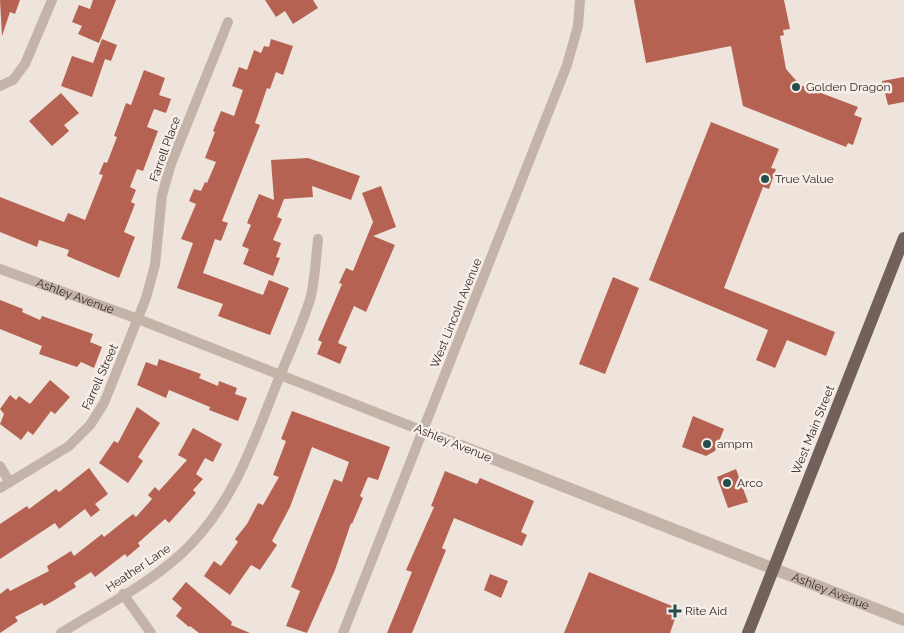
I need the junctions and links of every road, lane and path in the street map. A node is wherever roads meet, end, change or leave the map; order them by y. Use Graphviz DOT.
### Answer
graph roads {
  1 [pos="52,0"];
  2 [pos="580,0"];
  3 [pos="228,22"];
  4 [pos="0,86"];
  5 [pos="904,238"];
  6 [pos="318,240"];
  7 [pos="0,269"];
  8 [pos="138,319"];
  9 [pos="280,375"];
  10 [pos="423,431"];
  11 [pos="0,466"];
  12 [pos="9,481"];
  13 [pos="0,488"];
  14 [pos="773,569"];
  15 [pos="123,594"];
  16 [pos="904,620"];
  17 [pos="61,633"];
  18 [pos="151,633"];
  19 [pos="344,633"];
  20 [pos="748,633"];
  1 -- 4 [label="street"];
  2 -- 10 [label="street, West Lincoln Avenue"];
  3 -- 8 [label="street, Farrell Place"];
  5 -- 14 [label="main road, West Main Street"];
  6 -- 9 [label="street, Heather Lane"];
  7 -- 8 [label="street, Ashley Avenue"];
  8 -- 9 [label="street, Ashley Avenue"];
  8 -- 12 [label="street, Farrell Street"];
  9 -- 10 [label="street, Ashley Avenue"];
  9 -- 15 [label="street, Heather Lane"];
  10 -- 14 [label="street, Ashley Avenue"];
  10 -- 19 [label="street, West Lincoln Avenue"];
  11 -- 12 [label="street"];
  12 -- 13 [label="street, Farrell Street"];
  14 -- 16 [label="street, Ashley Avenue"];
  14 -- 20 [label="main road, West Main Street"];
  15 -- 17 [label="street, Heather Lane"];
  15 -- 18 [label="street"];
}
